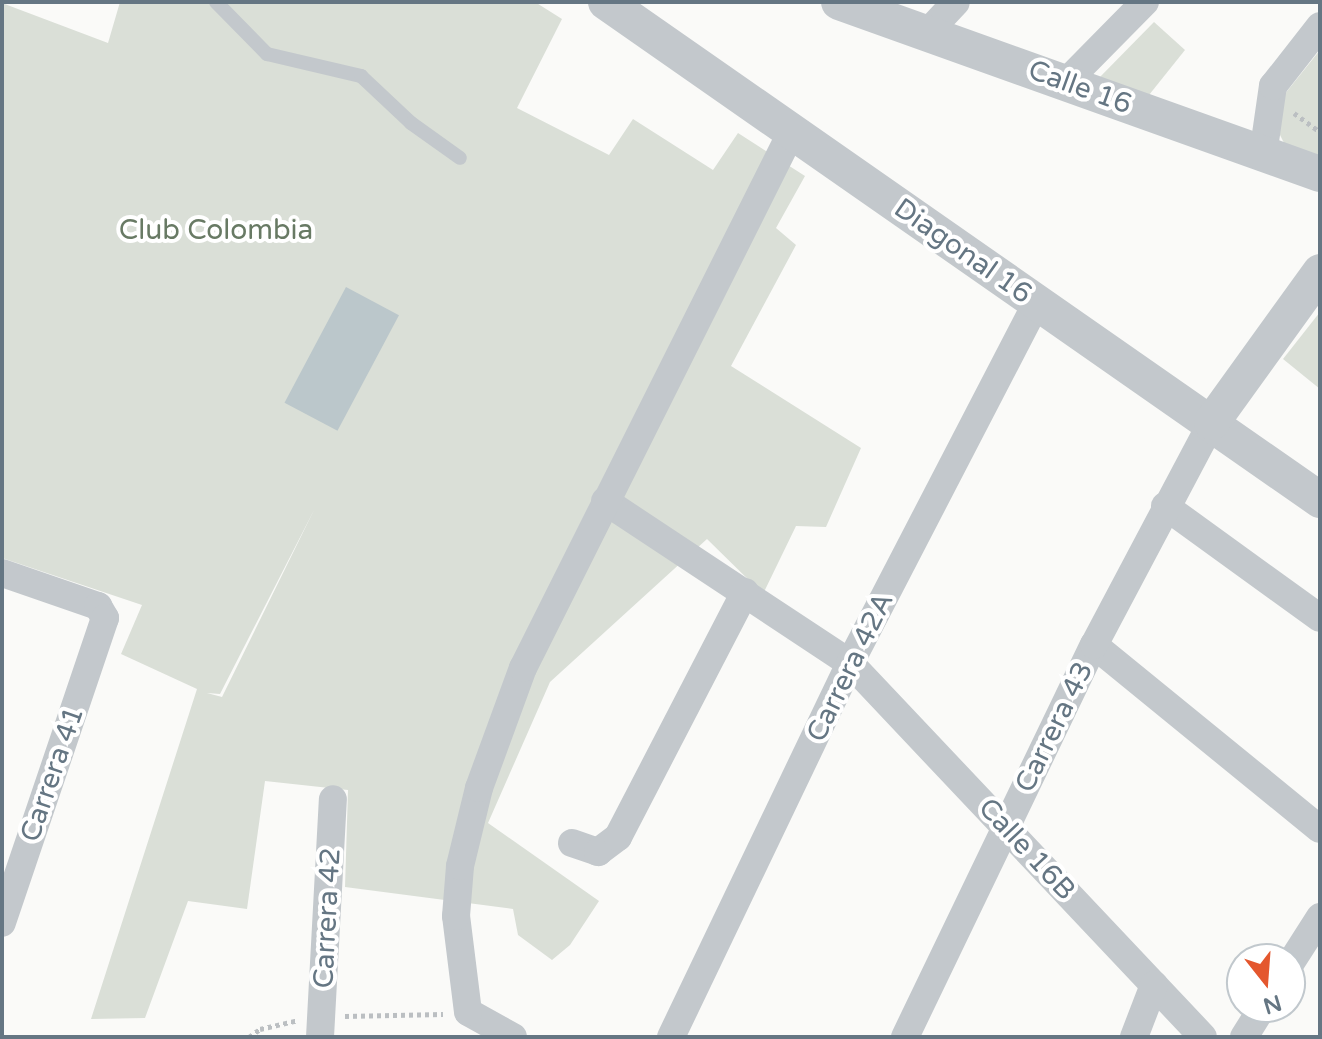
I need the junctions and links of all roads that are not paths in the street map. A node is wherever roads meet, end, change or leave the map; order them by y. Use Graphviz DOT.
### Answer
graph roads {
  1 [pos="216,2"];
  2 [pos="606,2"];
  3 [pos="839,2"];
  4 [pos="956,2"];
  5 [pos="1145,2"];
  6 [pos="1320,26"];
  7 [pos="927,33"];
  8 [pos="1067,81"];
  9 [pos="791,133"];
  10 [pos="1263,155"];
  11 [pos="460,158"];
  12 [pos="1320,174"];
  13 [pos="1320,272"];
  14 [pos="1037,302"];
  15 [pos="1212,422"];
  16 [pos="1320,500"];
  17 [pos="605,501"];
  18 [pos="1165,506"];
  19 [pos="2,573"];
  20 [pos="745,592"];
  21 [pos="1320,618"];
  22 [pos="1094,645"];
  23 [pos="850,663"];
  24 [pos="333,799"];
  25 [pos="1006,826"];
  26 [pos="1320,829"];
  27 [pos="572,843"];
  28 [pos="1320,917"];
  29 [pos="2,923"];
  30 [pos="1303,943"];
  31 [pos="1154,985"];
  32 [pos="322,1026"];
  33 [pos="513,1037"];
  34 [pos="671,1037"];
  35 [pos="905,1037"];
  36 [pos="1134,1037"];
  37 [pos="1203,1037"];
  1 -- 11 [label="lane"];
  2 -- 9 [label="street, Diagonal 16"];
  3 -- 7 [label="street, Calle 16"];
  4 -- 7 [label="street"];
  5 -- 8 [label="street"];
  6 -- 10 [label="street"];
  7 -- 8 [label="street, Calle 16"];
  8 -- 10 [label="street, Calle 16"];
  9 -- 14 [label="street, Diagonal 16"];
  9 -- 17 [label="street"];
  10 -- 12 [label="street, Calle 16"];
  13 -- 15 [label="street"];
  14 -- 15 [label="street, Diagonal 16"];
  14 -- 23 [label="street, Carrera 42A"];
  15 -- 16 [label="street, Diagonal 16"];
  15 -- 18 [label="street, Carrera 43"];
  17 -- 20 [label="street, Calle 16B"];
  17 -- 33 [label="street"];
  18 -- 21 [label="street"];
  18 -- 22 [label="street, Carrera 43"];
  19 -- 29 [label="street, Carrera 41"];
  20 -- 23 [label="street, Calle 16B"];
  20 -- 27 [label="street"];
  22 -- 25 [label="street, Carrera 43"];
  22 -- 26 [label="street"];
  23 -- 25 [label="street, Calle 16B"];
  23 -- 34 [label="street, Carrera 42A"];
  24 -- 32 [label="street, Carrera 42"];
  25 -- 31 [label="street, Calle 16B"];
  25 -- 35 [label="street, Carrera 43"];
  28 -- 30 [label="street"];
  31 -- 36 [label="street"];
  31 -- 37 [label="street, Calle 16B"];
}
